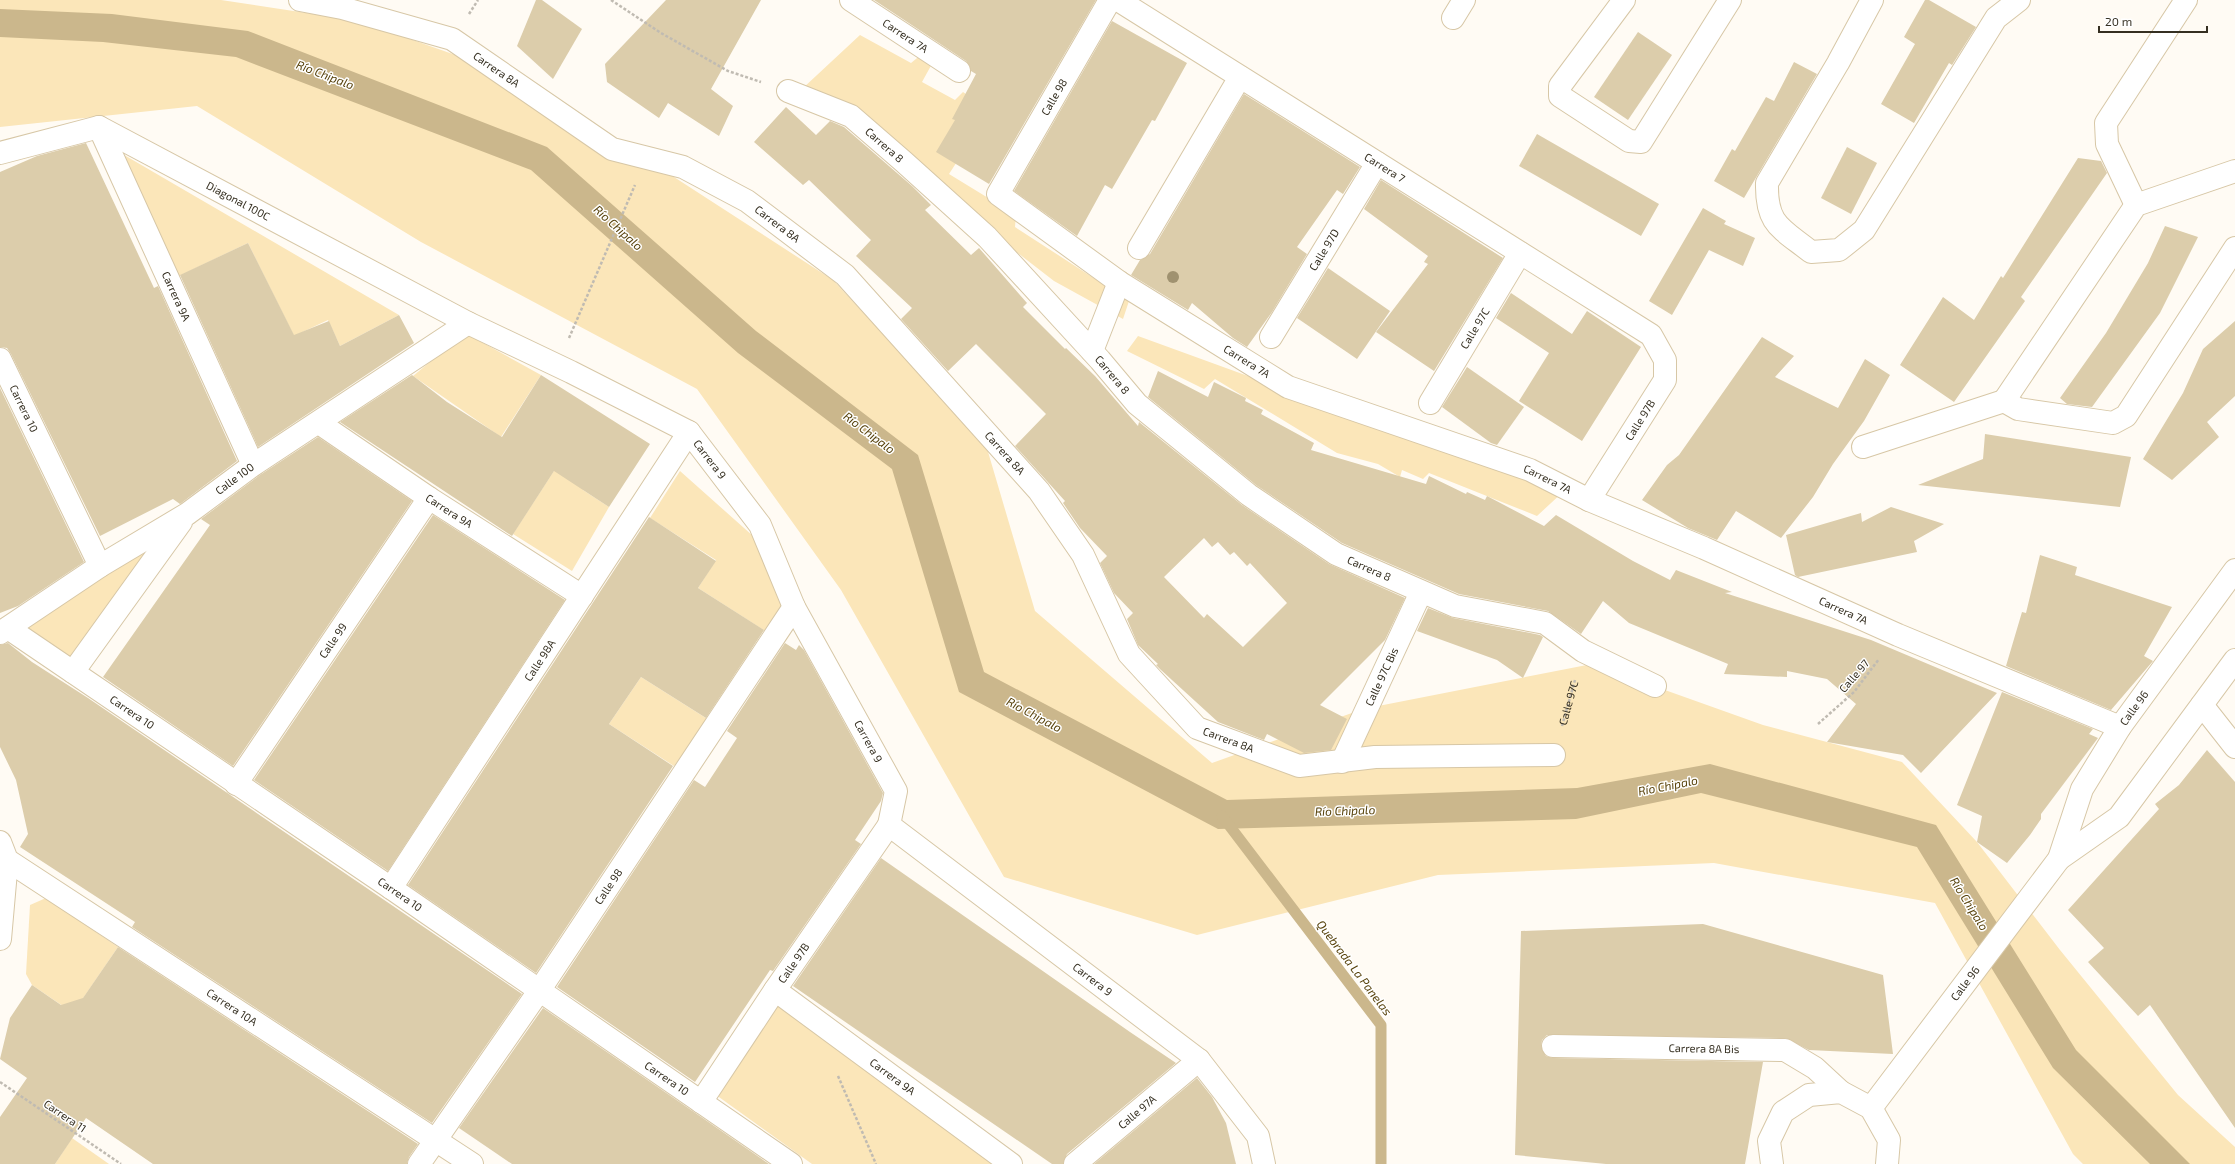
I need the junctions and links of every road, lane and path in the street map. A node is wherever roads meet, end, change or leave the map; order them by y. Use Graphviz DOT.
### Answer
graph roads {
  1 [pos="300,0"];
  2 [pos="611,0"];
  3 [pos="851,0"];
  4 [pos="1110,0"];
  5 [pos="1118,0"];
  6 [pos="1624,0"];
  7 [pos="1730,0"];
  8 [pos="1872,0"];
  9 [pos="2020,0"];
  10 [pos="2186,0"];
  11 [pos="344,4"];
  12 [pos="959,71"];
  13 [pos="1240,77"];
  14 [pos="788,91"];
  15 [pos="99,127"];
  16 [pos="0,153"];
  17 [pos="647,158"];
  18 [pos="1377,163"];
  19 [pos="2235,171"];
  20 [pos="998,194"];
  21 [pos="2136,205"];
  22 [pos="1139,248"];
  23 [pos="2235,248"];
  24 [pos="1520,253"];
  25 [pos="1120,282"];
  26 [pos="468,322"];
  27 [pos="1651,335"];
  28 [pos="1271,337"];
  29 [pos="1092,351"];
  30 [pos="0,359"];
  31 [pos="557,366"];
  32 [pos="2004,401"];
  33 [pos="1430,403"];
  34 [pos="319,423"];
  35 [pos="689,432"];
  36 [pos="1863,447"];
  37 [pos="252,465"];
  38 [pos="430,498"];
  39 [pos="1589,500"];
  40 [pos="187,514"];
  41 [pos="100,566"];
  42 [pos="2235,570"];
  43 [pos="1421,592"];
  44 [pos="582,596"];
  45 [pos="794,607"];
  46 [pos="4,630"];
  47 [pos="1898,635"];
  48 [pos="1583,650"];
  49 [pos="2235,660"];
  50 [pos="73,672"];
  51 [pos="1655,686"];
  52 [pos="2202,705"];
  53 [pos="1818,724"];
  54 [pos="2120,727"];
  55 [pos="2235,747"];
  56 [pos="1554,755"];
  57 [pos="1342,762"];
  58 [pos="236,784"];
  59 [pos="889,825"];
  60 [pos="4,851"];
  61 [pos="2059,859"];
  62 [pos="391,888"];
  63 [pos="0,939"];
  64 [pos="775,990"];
  65 [pos="539,991"];
  66 [pos="1553,1046"];
  67 [pos="1199,1060"];
  68 [pos="837,1074"];
  69 [pos="0,1082"];
  70 [pos="1841,1092"];
  71 [pos="701,1102"];
  72 [pos="1871,1108"];
  73 [pos="435,1139"];
  74 [pos="121,1164"];
  75 [pos="419,1164"];
  76 [pos="472,1164"];
  77 [pos="791,1164"];
  78 [pos="876,1164"];
  79 [pos="1010,1164"];
  80 [pos="1075,1164"];
  81 [pos="1264,1164"];
  82 [pos="1772,1164"];
  83 [pos="1887,1164"];
  1 -- 11 [label="street"];
  2 -- 14 [label="path"];
  3 -- 12 [label="street, Carrera 7A"];
  4 -- 20 [label="street, Calle 98"];
  5 -- 13 [label="street, Carrera 7"];
  6 -- 7 [label="street"];
  8 -- 9 [label="street"];
  10 -- 21 [label="street"];
  11 -- 17 [label="street, Carrera 8A"];
  13 -- 18 [label="street, Carrera 7"];
  13 -- 22 [label="street"];
  14 -- 29 [label="street, Carrera 8"];
  15 -- 16 [label="street"];
  15 -- 26 [label="street, Diagonal 100C"];
  15 -- 37 [label="street, Carrera 9A"];
  17 -- 31 [label="path"];
  17 -- 57 [label="street, Carrera 8A"];
  18 -- 24 [label="street, Carrera 7"];
  18 -- 28 [label="street, Calle 97D"];
  19 -- 21 [label="street"];
  20 -- 25 [label="street, Carrera 7A"];
  21 -- 32 [label="street"];
  23 -- 32 [label="street"];
  24 -- 27 [label="street, Carrera 7"];
  24 -- 33 [label="street, Calle 97C"];
  25 -- 29 [label="street"];
  25 -- 39 [label="street, Carrera 7A"];
  26 -- 31 [label="street, Carrera 9"];
  26 -- 34 [label="street, Calle 100"];
  27 -- 39 [label="street, Calle 97B"];
  29 -- 43 [label="street, Carrera 8"];
  30 -- 41 [label="street, Carrera 10"];
  31 -- 35 [label="street, Carrera 9"];
  32 -- 36 [label="street"];
  34 -- 37 [label="street, Calle 100"];
  34 -- 38 [label="street, Carrera 9A"];
  35 -- 44 [label="street, Calle 98A"];
  35 -- 45 [label="street, Carrera 9"];
  37 -- 40 [label="street, Calle 100"];
  38 -- 44 [label="street, Carrera 9A"];
  38 -- 58 [label="street, Calle 99"];
  39 -- 47 [label="street, Carrera 7A"];
  40 -- 41 [label="street, Calle 100"];
  40 -- 50 [label="street"];
  41 -- 46 [label="street, Calle 100"];
  42 -- 54 [label="street, Calle 96"];
  43 -- 48 [label="street, Carrera 8"];
  43 -- 57 [label="street, Calle 97C Bis"];
  44 -- 62 [label="street, Calle 98A"];
  45 -- 59 [label="street, Carrera 9"];
  45 -- 65 [label="street, Calle 98"];
  46 -- 50 [label="street, Carrera 10"];
  47 -- 53 [label="path, Calle 97"];
  47 -- 54 [label="street, Carrera 7A"];
  48 -- 51 [label="street, Carrera 8"];
  48 -- 56 [label="path, Calle 97C"];
  49 -- 52 [label="street, Calle 96"];
  50 -- 58 [label="street, Carrera 10"];
  52 -- 55 [label="street"];
  52 -- 61 [label="street, Calle 96"];
  54 -- 61 [label="street, Calle 96"];
  56 -- 57 [label="street, Carrera 8A"];
  58 -- 62 [label="street, Carrera 10"];
  59 -- 64 [label="street, Calle 97B"];
  59 -- 67 [label="street, Carrera 9"];
  60 -- 63 [label="street"];
  60 -- 73 [label="street, Carrera 10A"];
  61 -- 72 [label="street, Calle 96"];
  62 -- 65 [label="street, Carrera 10"];
  64 -- 71 [label="street, Calle 97B"];
  64 -- 79 [label="street, Carrera 9A"];
  65 -- 71 [label="street, Carrera 10"];
  65 -- 73 [label="street, Calle 98"];
  66 -- 70 [label="street, Carrera 8A Bis"];
  67 -- 80 [label="street, Calle 97A"];
  67 -- 81 [label="street, Carrera 9"];
  68 -- 78 [label="path"];
  69 -- 74 [label="path, Carrera 11"];
  70 -- 72 [label="street, Carrera 8A Bis"];
  70 -- 82 [label="street"];
  71 -- 77 [label="street, Carrera 10"];
  72 -- 83 [label="street"];
  73 -- 75 [label="street, Calle 98"];
  73 -- 76 [label="street, Carrera 10A"];
}
